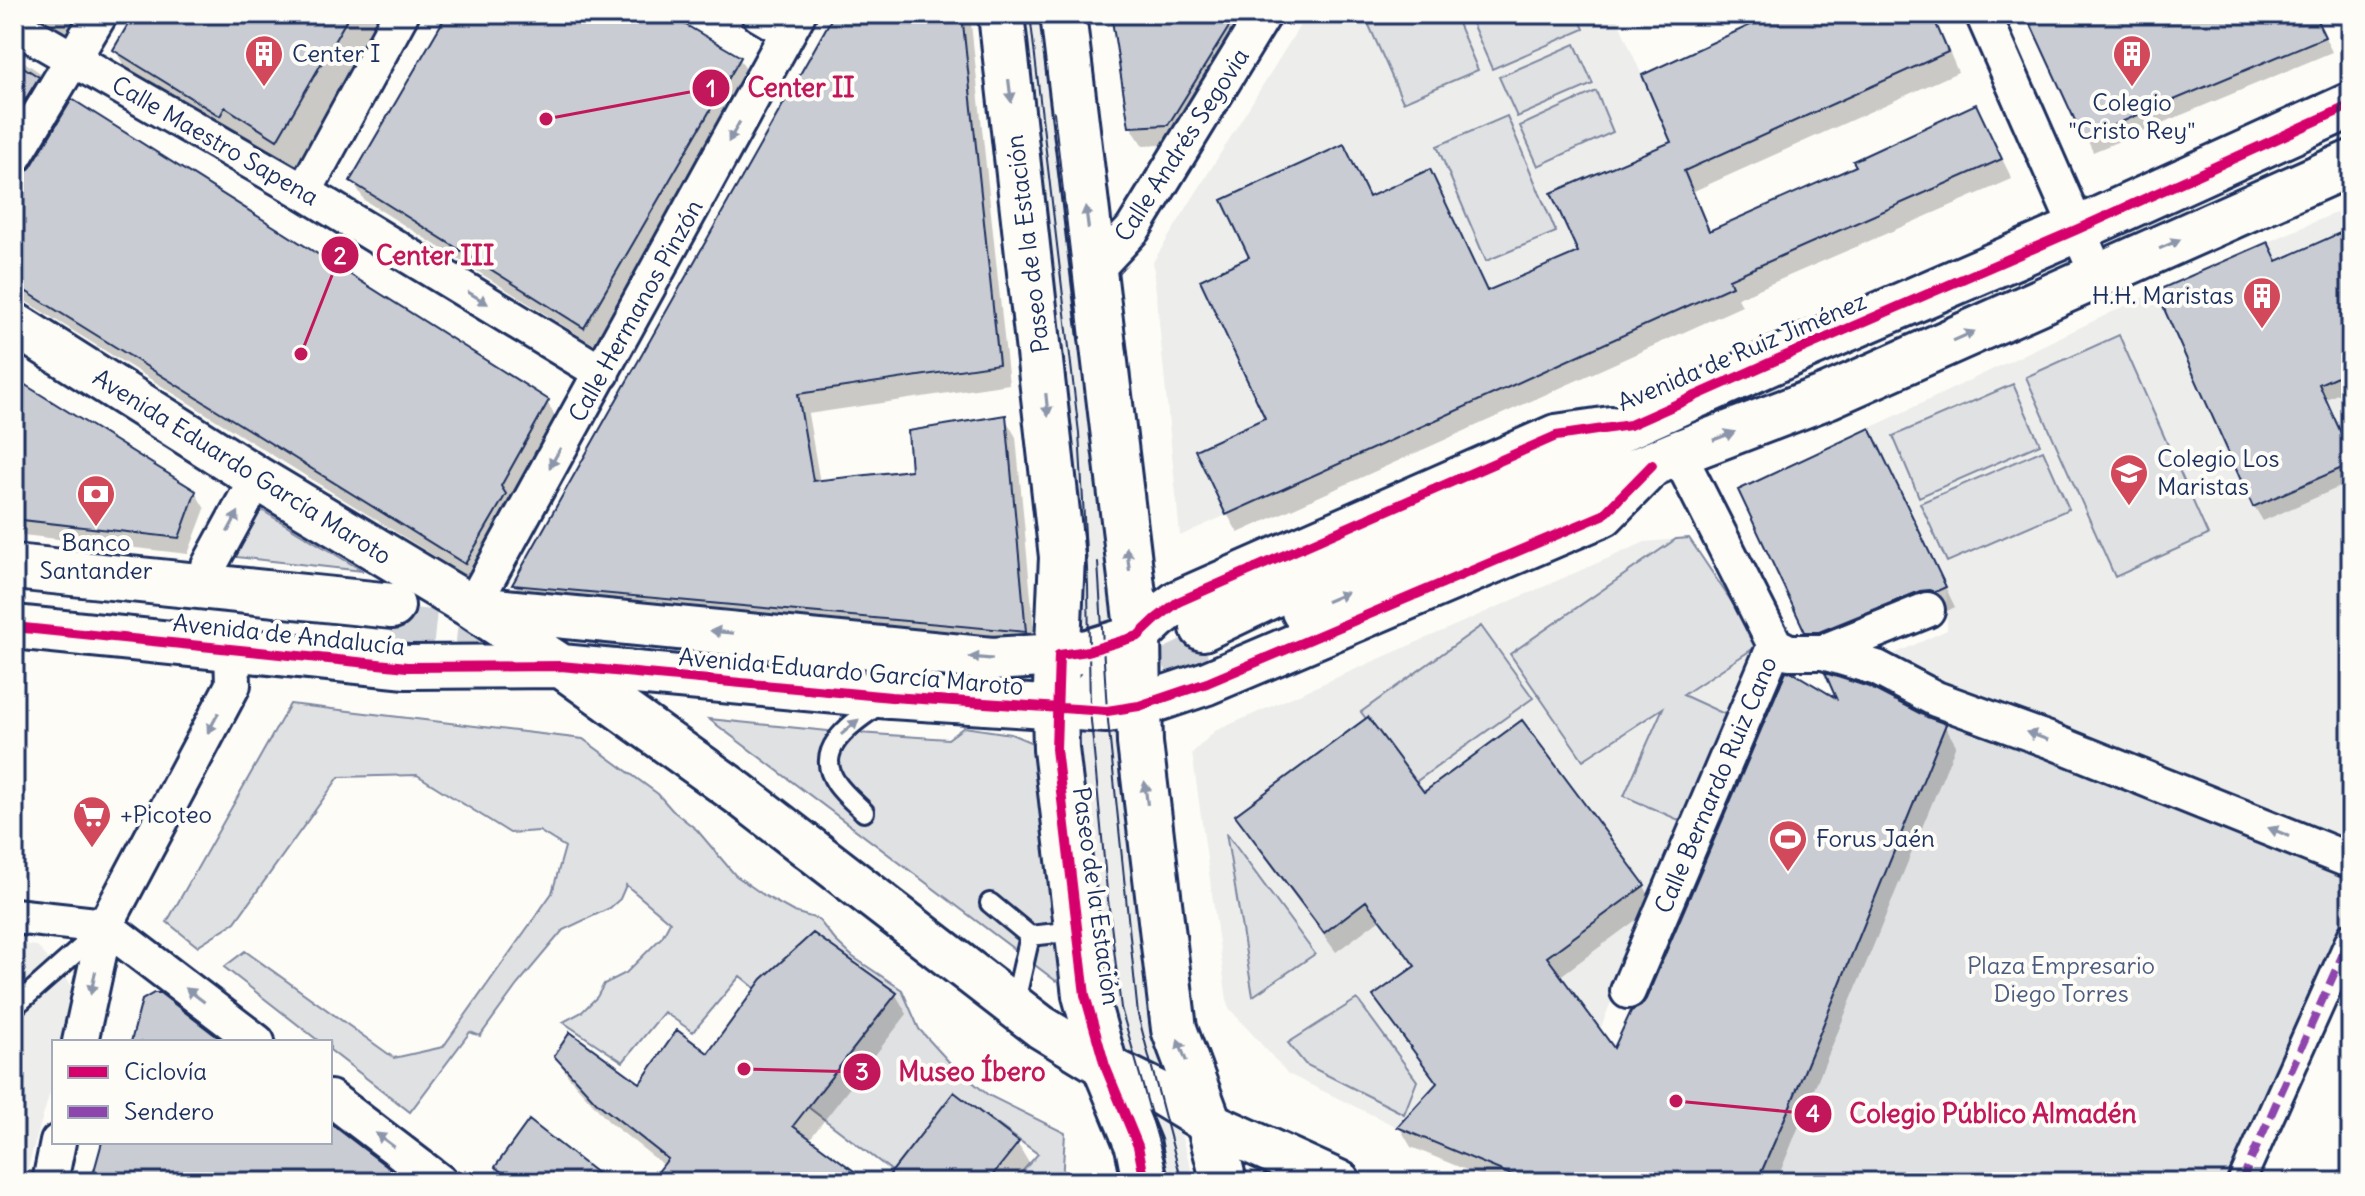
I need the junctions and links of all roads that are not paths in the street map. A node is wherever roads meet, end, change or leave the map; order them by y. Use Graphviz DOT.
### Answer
graph roads {
  1 [pos="100,14"];
  2 [pos="401,14"];
  3 [pos="759,14"];
  4 [pos="1001,14"];
  5 [pos="1063,14"];
  6 [pos="1264,14"];
  7 [pos="1983,14"];
  8 [pos="793,22"];
  9 [pos="14,25"];
  10 [pos="73,59"];
  11 [pos="2351,105"];
  12 [pos="14,157"];
  13 [pos="2351,163"];
  14 [pos="304,192"];
  15 [pos="2078,229"];
  16 [pos="1094,271"];
  17 [pos="2098,276"];
  18 [pos="14,324"];
  19 [pos="602,373"];
  20 [pos="1630,425"];
  21 [pos="1665,459"];
  22 [pos="257,478"];
  23 [pos="14,545"];
  24 [pos="209,566"];
  25 [pos="14,567"];
  26 [pos="14,594"];
  27 [pos="472,607"];
  28 [pos="1927,610"];
  29 [pos="14,627"];
  30 [pos="1138,636"];
  31 [pos="1775,645"];
  32 [pos="232,650"];
  33 [pos="1823,652"];
  34 [pos="1059,655"];
  35 [pos="561,666"];
  36 [pos="891,697"];
  37 [pos="1139,706"];
  38 [pos="1055,709"];
  39 [pos="864,812"];
  40 [pos="2351,861"];
  41 [pos="990,903"];
  42 [pos="1075,904"];
  43 [pos="14,916"];
  44 [pos="105,926"];
  45 [pos="1030,936"];
  46 [pos="2351,936"];
  47 [pos="1628,991"];
  48 [pos="1014,1006"];
  49 [pos="14,1007"];
  50 [pos="80,1040"];
  51 [pos="254,1040"];
  52 [pos="1105,1066"];
  53 [pos="332,1100"];
  54 [pos="1209,1123"];
  55 [pos="58,1144"];
  56 [pos="50,1182"];
  57 [pos="440,1182"];
  58 [pos="1145,1182"];
  59 [pos="1224,1182"];
  60 [pos="1339,1182"];
  61 [pos="2241,1182"];
  1 -- 10 [label="street"];
  2 -- 14 [label="street"];
  3 -- 8 [label="street"];
  4 -- 34 [label="main road, Paseo de la Estación, one-way"];
  16 -- 5 [label="main road, one-way"];
  6 -- 16 [label="street, Calle Andrés Segovia"];
  7 -- 15 [label="street"];
  8 -- 19 [label="street, Calle Hermanos Pinzón, one-way"];
  9 -- 10 [label="street, Calle Maestro Sapena"];
  10 -- 12 [label="street"];
  10 -- 14 [label="street, Calle Maestro Sapena"];
  11 -- 15 [label="main road, Avenida de Ruiz Jiménez"];
  17 -- 13 [label="main road, Avenida de Ruiz Jiménez, one-way"];
  14 -- 19 [label="street, Calle Maestro Sapena, one-way"];
  15 -- 17 [label="street"];
  15 -- 20 [label="main road, Avenida de Ruiz Jiménez"];
  30 -- 16 [label="main road, one-way"];
  21 -- 17 [label="main road, Avenida de Ruiz Jiménez, one-way"];
  18 -- 22 [label="street, Avenida Eduardo García Maroto"];
  19 -- 27 [label="street, Calle Hermanos Pinzón, one-way"];
  20 -- 21 [label="main road, Avenida de Ruiz Jiménez, one-way"];
  20 -- 30 [label="street, Avenida de Ruiz Jiménez"];
  21 -- 31 [label="street, Calle Bernardo Ruiz Cano"];
  21 -- 37 [label="street, Avenida de Ruiz Jiménez"];
  24 -- 22 [label="street, one-way"];
  22 -- 27 [label="street, Avenida Eduardo García Maroto"];
  23 -- 24 [label="street"];
  24 -- 27 [label="street"];
  25 -- 26 [label="main road, Avenida de Andalucía"];
  34 -- 27 [label="street, Avenida Eduardo García Maroto, one-way"];
  27 -- 35 [label="street, Avenida Eduardo García Maroto"];
  28 -- 33 [label="street"];
  29 -- 32 [label="street, Avenida de Andalucía"];
  30 -- 34 [label="street, Avenida de Ruiz Jiménez"];
  30 -- 37 [label="main road"];
  30 -- 38 [label="street"];
  31 -- 33 [label="street"];
  31 -- 47 [label="street, Calle Bernardo Ruiz Cano"];
  32 -- 35 [label="street, Avenida de Andalucía"];
  32 -- 44 [label="street, one-way"];
  40 -- 33 [label="street, one-way"];
  34 -- 38 [label="main road, Paseo de la Estación"];
  35 -- 36 [label="street, Avenida Eduardo García Maroto"];
  35 -- 48 [label="street"];
  36 -- 38 [label="street, Avenida Eduardo García Maroto"];
  39 -- 36 [label="lane, one-way"];
  37 -- 38 [label="street, Avenida Eduardo García Maroto"];
  54 -- 37 [label="main road, one-way"];
  38 -- 42 [label="main road, Paseo de la Estación"];
  41 -- 45 [label="lane"];
  42 -- 45 [label="lane"];
  42 -- 52 [label="main road, Paseo de la Estación"];
  43 -- 44 [label="street"];
  44 -- 49 [label="lane"];
  44 -- 50 [label="street, one-way"];
  51 -- 44 [label="street, one-way"];
  45 -- 48 [label="lane"];
  46 -- 61 [label="street"];
  48 -- 52 [label="street"];
  52 -- 54 [label="street"];
  52 -- 58 [label="main road, Paseo de la Estación"];
  57 -- 53 [label="street, one-way"];
  54 -- 59 [label="main road"];
  54 -- 60 [label="street"];
  55 -- 56 [label="street"];
}
